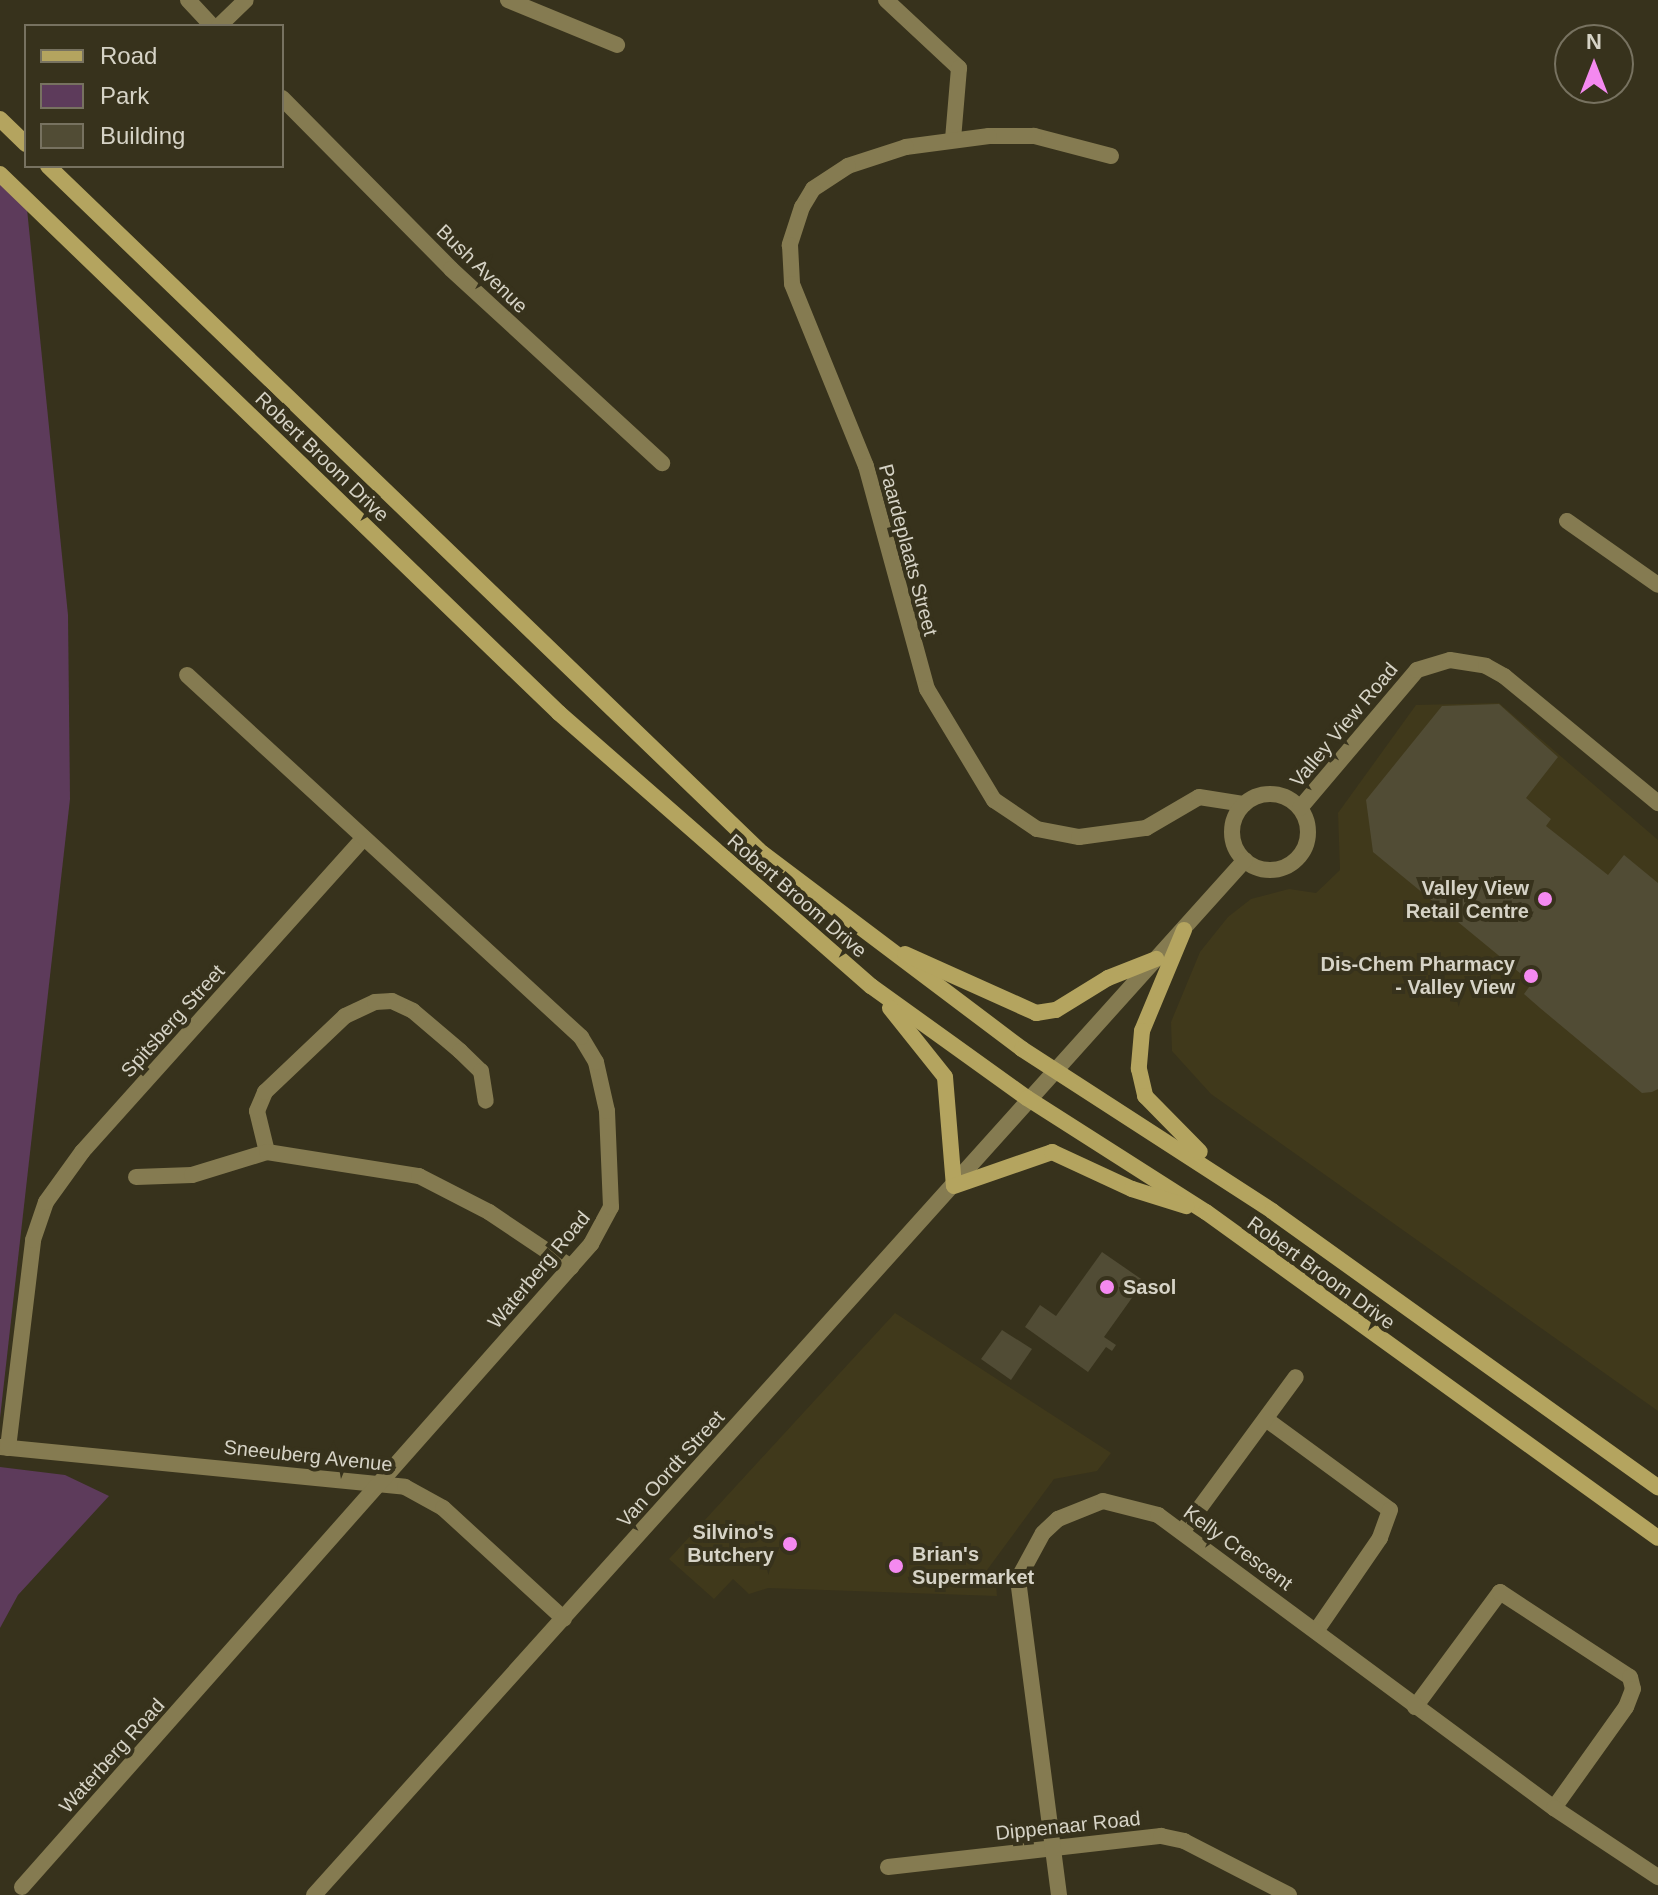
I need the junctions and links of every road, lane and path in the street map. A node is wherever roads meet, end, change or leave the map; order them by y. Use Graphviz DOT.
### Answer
graph roads {
  1 [pos="188,0"];
  2 [pos="246,0"];
  3 [pos="508,0"];
  4 [pos="886,0"];
  5 [pos="210,24"];
  6 [pos="221,24"];
  7 [pos="617,45"];
  8 [pos="284,100"];
  9 [pos="0,119"];
  10 [pos="953,139"];
  11 [pos="24,142"];
  12 [pos="1111,156"];
  13 [pos="50,168"];
  14 [pos="0,174"];
  15 [pos="662,463"];
  16 [pos="1567,521"];
  17 [pos="1658,585"];
  18 [pos="187,675"];
  19 [pos="1658,803"];
  20 [pos="1244,804"];
  21 [pos="1300,808"];
  22 [pos="362,840"];
  23 [pos="1245,860"];
  24 [pos="1184,930"];
  25 [pos="864,934"];
  26 [pos="1156,959"];
  27 [pos="871,986"];
  28 [pos="1055,1068"];
  29 [pos="1027,1098"];
  30 [pos="486,1101"];
  31 [pos="267,1152"];
  32 [pos="136,1177"];
  33 [pos="954,1186"];
  34 [pos="1272,1211"];
  35 [pos="1206,1212"];
  36 [pos="571,1267"];
  37 [pos="1296,1377"];
  38 [pos="1267,1420"];
  39 [pos="4,1447"];
  40 [pos="383,1482"];
  41 [pos="1658,1487"];
  42 [pos="1182,1532"];
  43 [pos="1658,1538"];
  44 [pos="564,1619"];
  45 [pos="1316,1631"];
  46 [pos="1415,1707"];
  47 [pos="1554,1808"];
  48 [pos="1052,1846"];
  49 [pos="888,1867"];
  50 [pos="1657,1876"];
  51 [pos="22,1887"];
  52 [pos="314,1895"];
  53 [pos="1059,1895"];
  54 [pos="1289,1895"];
  1 -- 5 [label="street"];
  2 -- 6 [label="street"];
  3 -- 7 [label="street"];
  4 -- 10 [label="street"];
  8 -- 15 [label="street, Bush Avenue"];
  9 -- 11 [label="street"];
  10 -- 12 [label="street, Paardeplaats Street"];
  10 -- 20 [label="street, Paardeplaats Street"];
  13 -- 25 [label="street, Robert Broom Drive"];
  14 -- 27 [label="street, Robert Broom Drive"];
  16 -- 17 [label="street"];
  18 -- 22 [label="street, Waterberg Road"];
  19 -- 21 [label="street, Valley View Road"];
  20 -- 21 [label="street, Valley View Road"];
  20 -- 23 [label="street"];
  21 -- 23 [label="street, Valley View Road"];
  22 -- 36 [label="street, Waterberg Road"];
  22 -- 39 [label="street, Spitsberg Street"];
  23 -- 24 [label="street"];
  24 -- 26 [label="street"];
  24 -- 34 [label="street"];
  25 -- 26 [label="street"];
  25 -- 28 [label="street, Robert Broom Drive"];
  26 -- 28 [label="street"];
  27 -- 29 [label="street, Robert Broom Drive"];
  27 -- 33 [label="street"];
  28 -- 29 [label="street, Van Oordt Street"];
  28 -- 34 [label="street, Robert Broom Drive"];
  29 -- 33 [label="street, Van Oordt Street"];
  29 -- 35 [label="street, Robert Broom Drive"];
  30 -- 31 [label="street"];
  31 -- 32 [label="street"];
  31 -- 36 [label="street"];
  33 -- 35 [label="street"];
  33 -- 44 [label="street, Van Oordt Street"];
  34 -- 41 [label="street, Robert Broom Drive"];
  35 -- 43 [label="street, Robert Broom Drive"];
  36 -- 40 [label="street, Waterberg Road"];
  37 -- 38 [label="street"];
  38 -- 42 [label="street"];
  38 -- 45 [label="street"];
  39 -- 40 [label="street, Sneeuberg Avenue"];
  40 -- 44 [label="street, Sneeuberg Avenue"];
  40 -- 51 [label="street, Waterberg Road"];
  42 -- 45 [label="street, Kelly Crescent"];
  42 -- 48 [label="street, Kelly Crescent"];
  44 -- 52 [label="street, Van Oordt Street"];
  45 -- 46 [label="street, Kelly Crescent"];
  46 -- 47 [label="street, Kelly Crescent"];
  46 -- 47 [label="street"];
  47 -- 50 [label="street, Kelly Crescent"];
  48 -- 49 [label="street, Dippenaar Road"];
  48 -- 53 [label="street, Kelly Crescent"];
  48 -- 54 [label="street, Dippenaar Road"];
}
